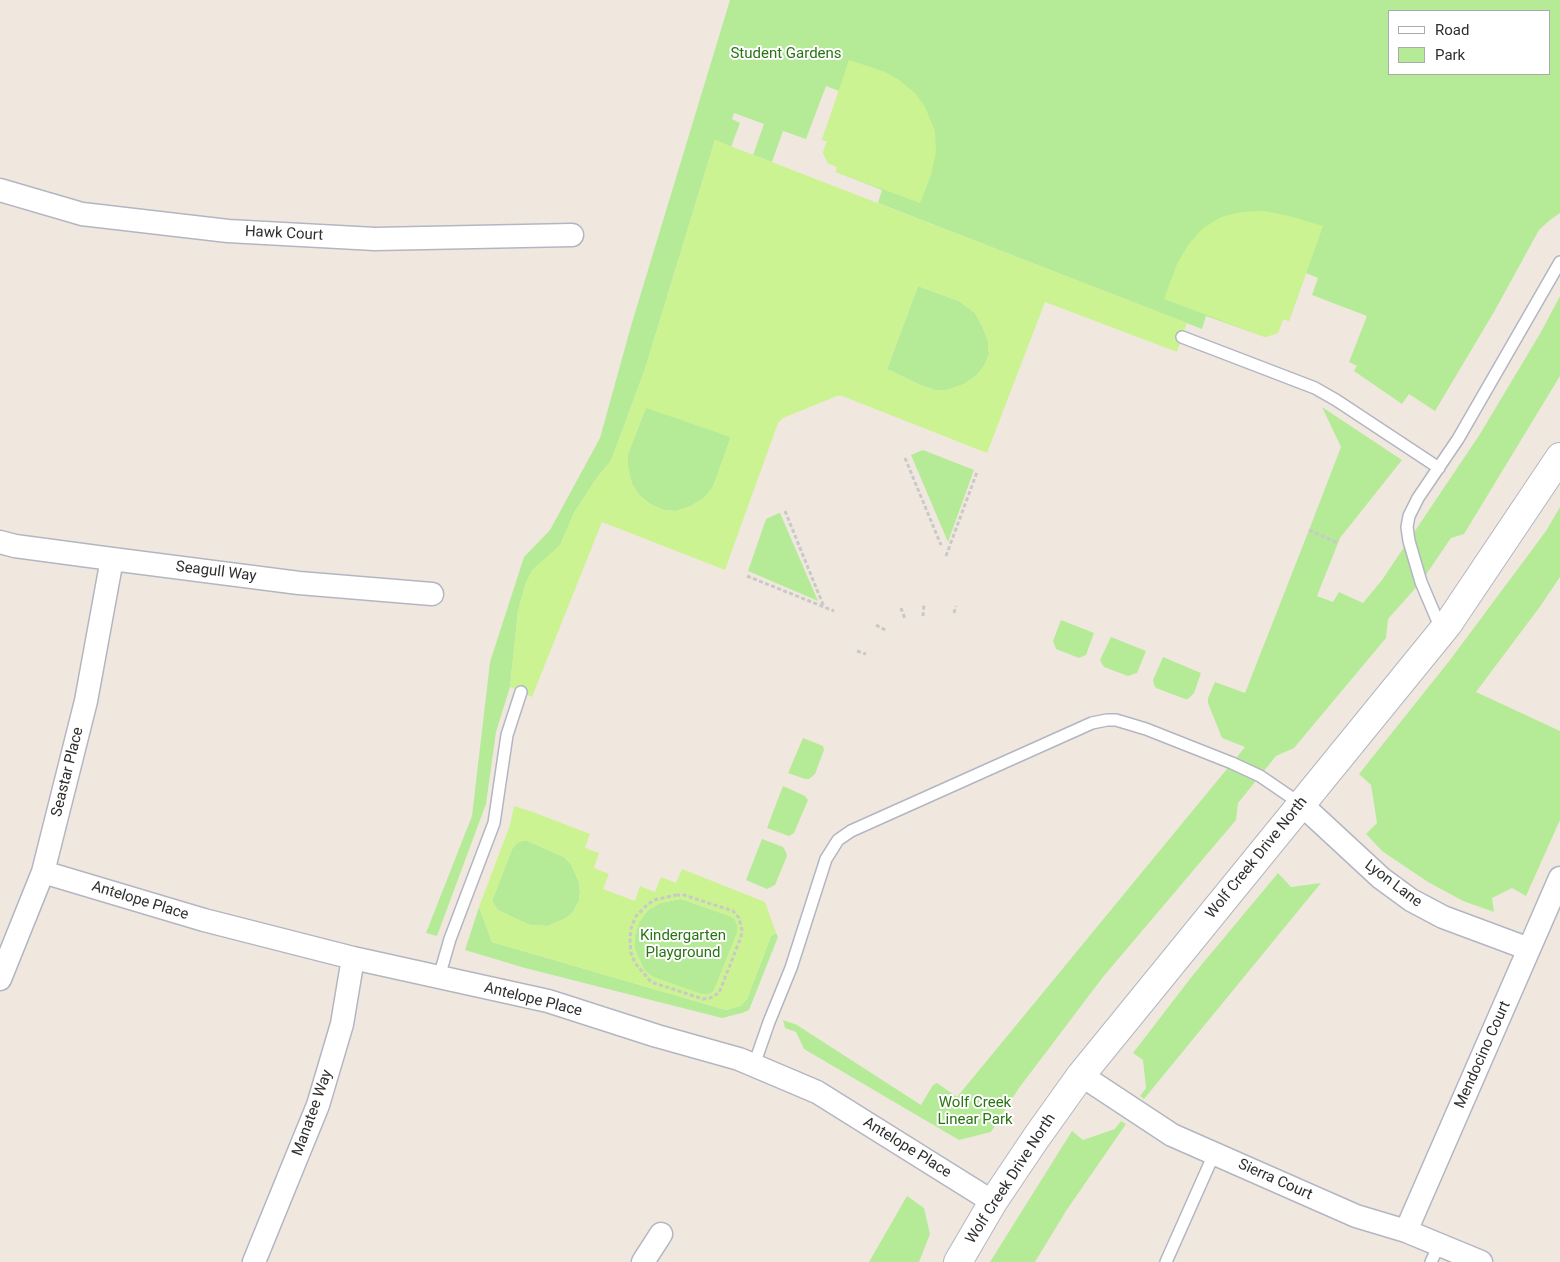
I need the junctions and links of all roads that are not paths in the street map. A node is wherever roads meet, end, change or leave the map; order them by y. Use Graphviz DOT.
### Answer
graph roads {
  1 [pos="0,190"];
  2 [pos="572,235"];
  3 [pos="1560,262"];
  4 [pos="1182,337"];
  5 [pos="1560,457"];
  6 [pos="1439,468"];
  7 [pos="0,542"];
  8 [pos="112,559"];
  9 [pos="432,594"];
  10 [pos="1442,631"];
  11 [pos="521,692"];
  12 [pos="1302,804"];
  13 [pos="43,872"];
  14 [pos="1560,878"];
  15 [pos="1529,949"];
  16 [pos="353,958"];
  17 [pos="438,977"];
  18 [pos="0,979"];
  19 [pos="754,1065"];
  20 [pos="1081,1075"];
  21 [pos="1214,1154"];
  22 [pos="993,1202"];
  23 [pos="1406,1232"];
  24 [pos="661,1234"];
  25 [pos="1435,1253"];
  26 [pos="254,1262"];
  27 [pos="642,1262"];
  28 [pos="958,1262"];
  29 [pos="1166,1262"];
  30 [pos="1480,1262"];
  1 -- 2 [label="street, Hawk Court"];
  3 -- 6 [label="lane"];
  4 -- 6 [label="lane"];
  5 -- 10 [label="street, Wolf Creek Drive North"];
  6 -- 10 [label="lane"];
  7 -- 8 [label="street, Seagull Way"];
  8 -- 9 [label="street, Seagull Way"];
  8 -- 13 [label="street, Seastar Place"];
  10 -- 12 [label="street, Wolf Creek Drive North"];
  11 -- 17 [label="lane"];
  12 -- 15 [label="street, Lyon Lane"];
  12 -- 19 [label="lane"];
  12 -- 20 [label="street, Wolf Creek Drive North"];
  13 -- 16 [label="street, Antelope Place"];
  13 -- 18 [label="street, Seastar Place"];
  14 -- 15 [label="street, Mendocino Court"];
  15 -- 23 [label="street, Mendocino Court"];
  16 -- 17 [label="street, Antelope Place"];
  16 -- 26 [label="street, Manatee Way"];
  17 -- 19 [label="street, Antelope Place"];
  19 -- 22 [label="street, Antelope Place"];
  20 -- 21 [label="street, Sierra Court"];
  20 -- 22 [label="street, Wolf Creek Drive North"];
  21 -- 23 [label="street, Sierra Court"];
  21 -- 29 [label="lane"];
  22 -- 28 [label="street, Wolf Creek Drive North"];
  23 -- 25 [label="street, Sierra Court"];
  24 -- 27 [label="street"];
  25 -- 30 [label="street, Sierra Court"];
}
